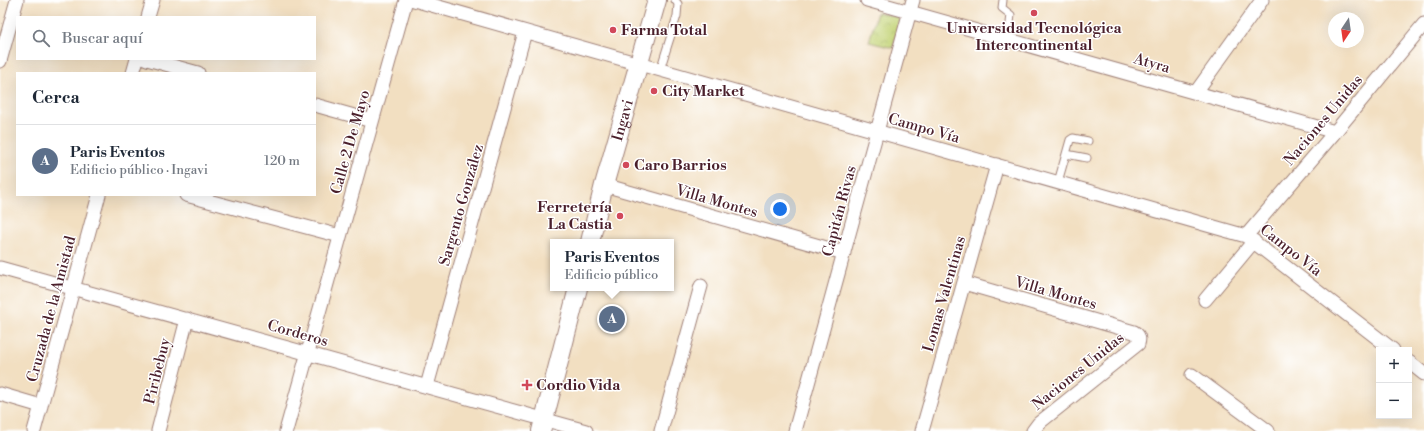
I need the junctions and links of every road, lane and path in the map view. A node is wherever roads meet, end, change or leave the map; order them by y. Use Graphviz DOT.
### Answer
graph roads {
  1 [pos="17,0"];
  2 [pos="153,0"];
  3 [pos="406,0"];
  4 [pos="414,0"];
  5 [pos="657,0"];
  6 [pos="675,0"];
  7 [pos="867,0"];
  8 [pos="1003,0"];
  9 [pos="1262,0"];
  10 [pos="911,6"];
  11 [pos="148,16"];
  12 [pos="1424,24"];
  13 [pos="525,32"];
  14 [pos="1008,39"];
  15 [pos="137,60"];
  16 [pos="151,60"];
  17 [pos="0,61"];
  18 [pos="639,64"];
  19 [pos="660,70"];
  20 [pos="133,72"];
  21 [pos="194,72"];
  22 [pos="1196,92"];
  23 [pos="316,105"];
  24 [pos="372,120"];
  25 [pos="877,131"];
  26 [pos="1335,132"];
  27 [pos="1088,141"];
  28 [pos="1066,154"];
  29 [pos="1086,158"];
  30 [pos="996,165"];
  31 [pos="1058,182"];
  32 [pos="604,186"];
  33 [pos="99,196"];
  34 [pos="190,196"];
  35 [pos="340,236"];
  36 [pos="1250,238"];
  37 [pos="591,239"];
  38 [pos="844,253"];
  39 [pos="0,268"];
  40 [pos="964,283"];
  41 [pos="701,286"];
  42 [pos="74,287"];
  43 [pos="577,291"];
  44 [pos="1205,300"];
  45 [pos="187,319"];
  46 [pos="1138,335"];
  47 [pos="1389,347"];
  48 [pos="307,353"];
  49 [pos="1412,364"];
  50 [pos="1424,374"];
  51 [pos="1192,375"];
  52 [pos="427,386"];
  53 [pos="0,394"];
  54 [pos="41,406"];
  55 [pos="542,425"];
  56 [pos="34,431"];
  57 [pos="158,431"];
  58 [pos="286,431"];
  59 [pos="586,431"];
  60 [pos="661,431"];
  61 [pos="795,431"];
  62 [pos="922,431"];
  63 [pos="1033,431"];
  64 [pos="1268,431"];
  1 -- 17 [label="street"];
  2 -- 11 [label="street"];
  3 -- 24 [label="street, Calle 2 De Mayo"];
  4 -- 13 [label="street, Campo Vía"];
  5 -- 18 [label="main road, Ingavi"];
  6 -- 19 [label="lane"];
  7 -- 10 [label="street, Atyra"];
  8 -- 14 [label="lane"];
  9 -- 22 [label="street"];
  10 -- 14 [label="street, Atyra"];
  10 -- 25 [label="street, Capitán Rivas"];
  12 -- 26 [label="street, Naciones Unidas"];
  13 -- 18 [label="street, Campo Vía"];
  13 -- 52 [label="street, Sargento González"];
  14 -- 22 [label="street, Atyra"];
  15 -- 20 [label="street"];
  16 -- 21 [label="street"];
  18 -- 19 [label="street, Campo Vía"];
  18 -- 32 [label="main road, Ingavi"];
  19 -- 25 [label="street, Campo Vía"];
  22 -- 26 [label="street, Atyra"];
  23 -- 24 [label="street"];
  24 -- 35 [label="street, Calle 2 De Mayo"];
  25 -- 30 [label="street, Campo Vía"];
  25 -- 38 [label="street, Capitán Rivas"];
  26 -- 36 [label="street, Naciones Unidas"];
  27 -- 28 [label="lane"];
  28 -- 29 [label="lane"];
  28 -- 31 [label="lane"];
  30 -- 31 [label="street, Campo Vía"];
  30 -- 40 [label="street, Lomas Valentinas"];
  31 -- 36 [label="street, Campo Vía"];
  32 -- 37 [label="main road, Ingavi"];
  32 -- 38 [label="street, Villa Montes"];
  33 -- 42 [label="street, Cruzada de la Amistad"];
  34 -- 35 [label="street"];
  35 -- 48 [label="street, Calle 2 De Mayo"];
  36 -- 44 [label="street, Naciones Unidas"];
  36 -- 47 [label="street, Campo Vía"];
  38 -- 61 [label="street, Capitán Rivas"];
  39 -- 42 [label="street, Corderos"];
  40 -- 46 [label="street, Villa Montes"];
  40 -- 62 [label="street, Lomas Valentinas"];
  41 -- 60 [label="street"];
  42 -- 45 [label="street, Corderos"];
  42 -- 54 [label="street, Cruzada de la Amistad"];
  43 -- 55 [label="main road"];
  45 -- 48 [label="street, Corderos"];
  45 -- 57 [label="street, Piribebuy"];
  46 -- 63 [label="street, Naciones Unidas"];
  48 -- 52 [label="street, Corderos"];
  48 -- 58 [label="street, Calle 2 De Mayo"];
  49 -- 50 [label="street"];
  51 -- 64 [label="street"];
  52 -- 55 [label="street, Corderos"];
  53 -- 54 [label="street"];
  54 -- 56 [label="street, Cruzada de la Amistad"];
  55 -- 59 [label="street, Corderos"];
}
